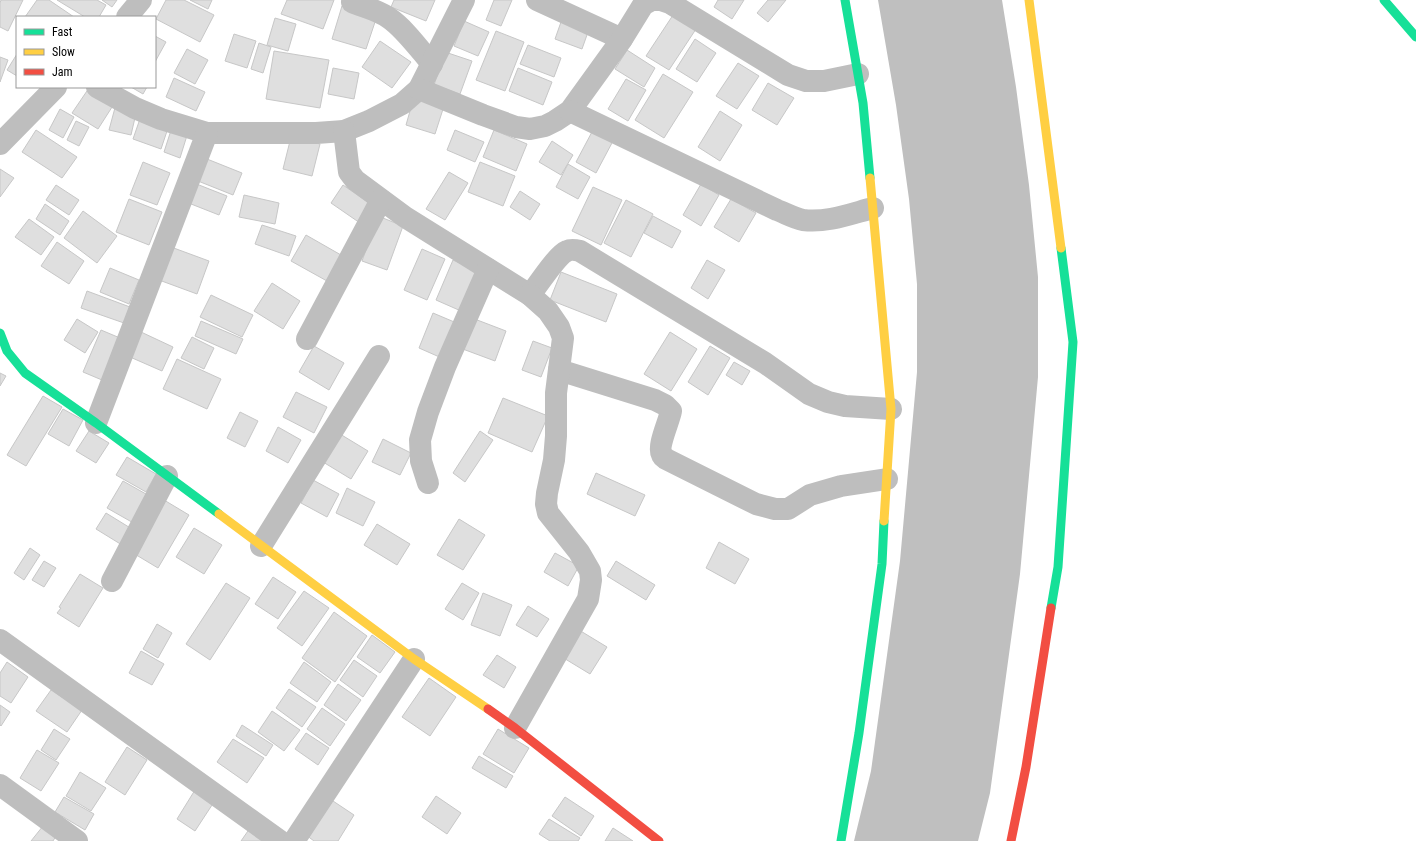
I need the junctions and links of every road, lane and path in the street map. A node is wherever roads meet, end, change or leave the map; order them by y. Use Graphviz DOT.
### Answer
graph roads {
  1 [pos="142,0"];
  2 [pos="464,0"];
  3 [pos="537,0"];
  4 [pos="661,0"];
  5 [pos="845,0"];
  6 [pos="1028,0"];
  7 [pos="1384,0"];
  8 [pos="352,2"];
  9 [pos="128,16"];
  10 [pos="1416,37"];
  11 [pos="622,39"];
  12 [pos="432,64"];
  13 [pos="858,74"];
  14 [pos="55,88"];
  15 [pos="98,88"];
  16 [pos="419,88"];
  17 [pos="570,112"];
  18 [pos="344,131"];
  19 [pos="208,133"];
  20 [pos="0,144"];
  21 [pos="381,200"];
  22 [pos="873,208"];
  23 [pos="488,269"];
  24 [pos="530,295"];
  25 [pos="0,333"];
  26 [pos="307,339"];
  27 [pos="379,356"];
  28 [pos="559,370"];
  29 [pos="891,409"];
  30 [pos="96,423"];
  31 [pos="167,476"];
  32 [pos="887,479"];
  33 [pos="428,483"];
  34 [pos="261,546"];
  35 [pos="112,581"];
  36 [pos="0,640"];
  37 [pos="414,659"];
  38 [pos="515,728"];
  39 [pos="0,785"];
  40 [pos="77,841"];
  41 [pos="280,841"];
  42 [pos="294,841"];
  43 [pos="659,841"];
  44 [pos="840,841"];
  45 [pos="1012,841"];
  1 -- 9 [label="street"];
  2 -- 12 [label="street"];
  3 -- 11 [label="street"];
  4 -- 11 [label="street"];
  4 -- 13 [label="street"];
  5 -- 13 [label="street"];
  6 -- 45 [label="street"];
  7 -- 10 [label="street"];
  8 -- 12 [label="street"];
  11 -- 17 [label="street"];
  12 -- 16 [label="street"];
  13 -- 22 [label="street"];
  14 -- 20 [label="street"];
  15 -- 19 [label="street"];
  16 -- 17 [label="street"];
  16 -- 18 [label="street"];
  17 -- 22 [label="street"];
  18 -- 19 [label="street"];
  18 -- 21 [label="street"];
  19 -- 30 [label="street"];
  21 -- 23 [label="street"];
  21 -- 26 [label="street"];
  22 -- 29 [label="street"];
  23 -- 24 [label="street"];
  23 -- 33 [label="street"];
  24 -- 28 [label="street"];
  24 -- 29 [label="street"];
  25 -- 30 [label="street"];
  27 -- 34 [label="street"];
  28 -- 32 [label="street"];
  28 -- 38 [label="street"];
  29 -- 32 [label="street"];
  30 -- 31 [label="street"];
  31 -- 34 [label="street"];
  31 -- 35 [label="street"];
  32 -- 44 [label="street"];
  34 -- 37 [label="street"];
  36 -- 41 [label="street"];
  37 -- 38 [label="street"];
  37 -- 42 [label="street"];
  38 -- 43 [label="street"];
  39 -- 40 [label="street"];
}
